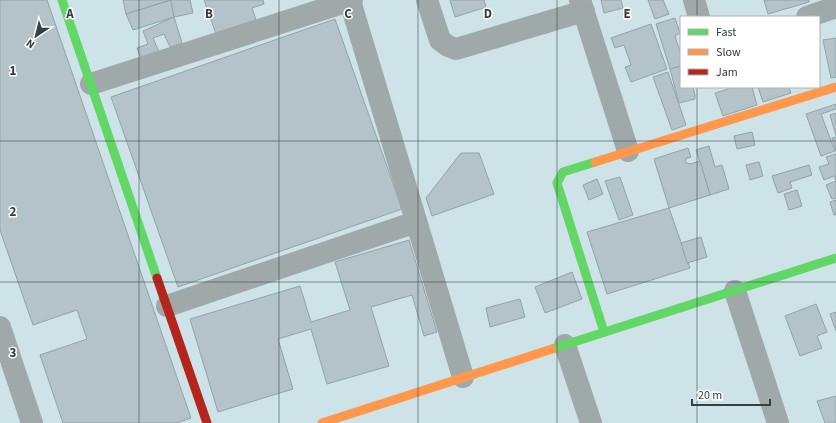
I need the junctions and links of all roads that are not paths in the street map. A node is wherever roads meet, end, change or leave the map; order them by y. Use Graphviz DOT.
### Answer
graph roads {
  1 [pos="62,0"];
  2 [pos="351,0"];
  3 [pos="427,0"];
  4 [pos="694,0"];
  5 [pos="582,6"];
  6 [pos="836,7"];
  7 [pos="699,16"];
  8 [pos="810,16"];
  9 [pos="91,84"];
  10 [pos="836,86"];
  11 [pos="628,151"];
  12 [pos="416,222"];
  13 [pos="836,258"];
  14 [pos="735,291"];
  15 [pos="167,306"];
  16 [pos="0,327"];
  17 [pos="604,332"];
  18 [pos="565,345"];
  19 [pos="4,352"];
  20 [pos="463,377"];
  21 [pos="32,423"];
  22 [pos="207,423"];
  23 [pos="322,423"];
  24 [pos="591,423"];
  25 [pos="778,423"];
  1 -- 9 [label="street"];
  2 -- 9 [label="street"];
  2 -- 12 [label="street"];
  3 -- 5 [label="street"];
  4 -- 7 [label="street"];
  5 -- 11 [label="street"];
  6 -- 8 [label="street"];
  9 -- 15 [label="street"];
  10 -- 11 [label="street"];
  11 -- 17 [label="street"];
  12 -- 15 [label="street"];
  12 -- 20 [label="street"];
  13 -- 14 [label="street"];
  14 -- 17 [label="street"];
  14 -- 25 [label="street"];
  15 -- 22 [label="street"];
  16 -- 19 [label="street"];
  17 -- 18 [label="street"];
  18 -- 20 [label="street"];
  18 -- 24 [label="street"];
  19 -- 21 [label="street"];
  20 -- 23 [label="street"];
}
